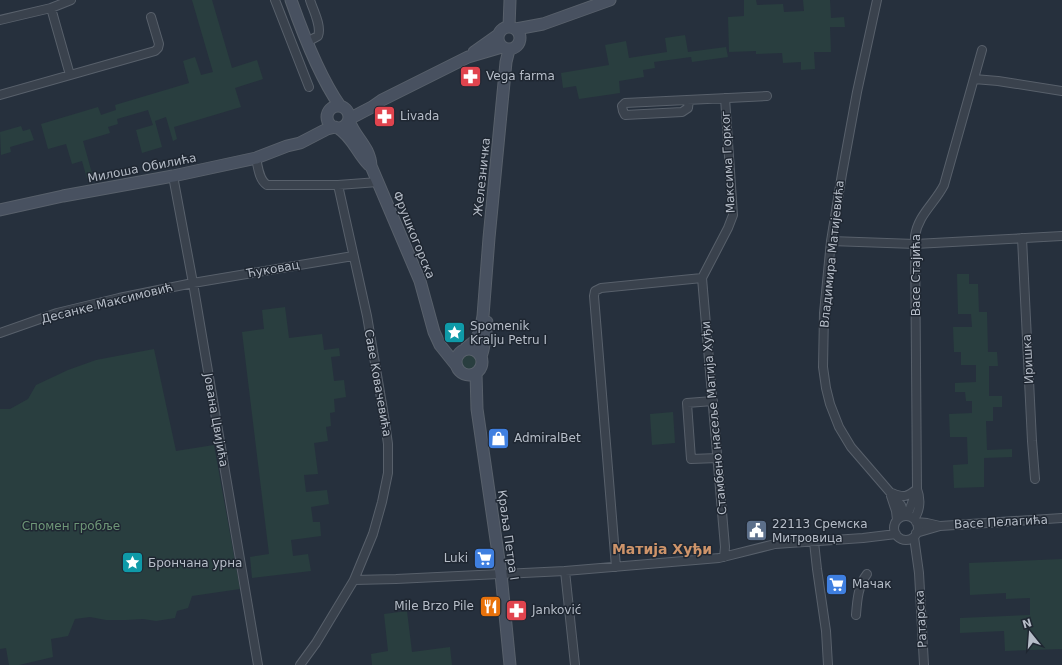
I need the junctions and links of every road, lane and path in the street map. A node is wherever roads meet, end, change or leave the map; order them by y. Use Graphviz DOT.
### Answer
graph roads {
  1 [pos="71,0"];
  2 [pos="275,0"];
  3 [pos="291,0"];
  4 [pos="310,0"];
  5 [pos="510,0"];
  6 [pos="610,0"];
  7 [pos="878,0"];
  8 [pos="51,8"];
  9 [pos="151,17"];
  10 [pos="0,20"];
  11 [pos="543,24"];
  12 [pos="512,28"];
  13 [pos="498,35"];
  14 [pos="307,42"];
  15 [pos="520,42"];
  16 [pos="505,48"];
  17 [pos="982,50"];
  18 [pos="468,57"];
  19 [pos="315,60"];
  20 [pos="70,75"];
  21 [pos="974,79"];
  22 [pos="309,88"];
  23 [pos="1062,91"];
  24 [pos="0,95"];
  25 [pos="767,96"];
  26 [pos="725,98"];
  27 [pos="382,100"];
  28 [pos="689,100"];
  29 [pos="342,106"];
  30 [pos="328,113"];
  31 [pos="349,119"];
  32 [pos="336,128"];
  33 [pos="287,146"];
  34 [pos="256,158"];
  35 [pos="371,166"];
  36 [pos="173,176"];
  37 [pos="378,182"];
  38 [pos="338,185"];
  39 [pos="0,210"];
  40 [pos="1062,236"];
  41 [pos="1022,238"];
  42 [pos="831,241"];
  43 [pos="915,244"];
  44 [pos="353,256"];
  45 [pos="702,278"];
  46 [pos="192,283"];
  47 [pos="484,308"];
  48 [pos="430,315"];
  49 [pos="0,333"];
  50 [pos="465,349"];
  51 [pos="481,356"];
  52 [pos="459,369"];
  53 [pos="476,373"];
  54 [pos="713,401"];
  55 [pos="477,409"];
  56 [pos="718,458"];
  57 [pos="1035,479"];
  58 [pos="918,489"];
  59 [pos="889,492"];
  60 [pos="911,518"];
  61 [pos="1062,518"];
  62 [pos="896,523"];
  63 [pos="940,526"];
  64 [pos="896,534"];
  65 [pos="915,535"];
  66 [pos="863,538"];
  67 [pos="903,539"];
  68 [pos="814,542"];
  69 [pos="724,557"];
  70 [pos="616,567"];
  71 [pos="566,571"];
  72 [pos="919,572"];
  73 [pos="501,574"];
  74 [pos="867,574"];
  75 [pos="354,580"];
  76 [pos="856,616"];
  77 [pos="258,665"];
  78 [pos="300,665"];
  79 [pos="510,665"];
  80 [pos="575,665"];
  81 [pos="828,665"];
  82 [pos="924,665"];
  1 -- 8 [label="street"];
  2 -- 22 [label="street"];
  3 -- 14 [label="street"];
  4 -- 14 [label="street"];
  5 -- 12 [label="street"];
  6 -- 11 [label="street"];
  7 -- 42 [label="street, Владимира Матијевића"];
  8 -- 10 [label="street"];
  8 -- 20 [label="street"];
  9 -- 20 [label="street"];
  11 -- 12 [label="street"];
  11 -- 15 [label="street"];
  12 -- 13 [label="street"];
  12 -- 15 [label="street"];
  13 -- 16 [label="street"];
  13 -- 18 [label="street"];
  14 -- 19 [label="street"];
  15 -- 16 [label="street"];
  16 -- 18 [label="street"];
  16 -- 47 [label="street, Железничка"];
  17 -- 21 [label="street, Васе Стајића"];
  18 -- 27 [label="street"];
  19 -- 29 [label="street"];
  19 -- 30 [label="street"];
  20 -- 24 [label="street"];
  21 -- 23 [label="street"];
  21 -- 43 [label="street, Васе Стајића"];
  25 -- 26 [label="street, Максима Горког"];
  26 -- 28 [label="street, Максима Горког"];
  26 -- 45 [label="street, Максима Горког"];
  27 -- 29 [label="street"];
  27 -- 31 [label="street"];
  28 -- 28 [label="street, Максима Горког"];
  29 -- 30 [label="street"];
  29 -- 31 [label="street"];
  30 -- 32 [label="street"];
  30 -- 33 [label="street, Милоша Обилића"];
  31 -- 32 [label="street"];
  31 -- 35 [label="street, Фрушкогорска"];
  32 -- 33 [label="street, Милоша Обилића"];
  32 -- 35 [label="street, Фрушкогорска"];
  33 -- 34 [label="street, Милоша Обилића"];
  34 -- 36 [label="street, Милоша Обилића"];
  34 -- 38 [label="street"];
  35 -- 37 [label="street, Фрушкогорска"];
  36 -- 39 [label="street, Милоша Обилића"];
  36 -- 46 [label="street, Јована Цвијића"];
  37 -- 38 [label="street"];
  37 -- 48 [label="street, Фрушкогорска"];
  38 -- 44 [label="street, Саве Ковачевића"];
  40 -- 41 [label="street"];
  41 -- 43 [label="street"];
  41 -- 57 [label="street, Иришка"];
  42 -- 43 [label="street"];
  42 -- 59 [label="street, Владимира Матијевића"];
  43 -- 58 [label="street, Васе Стајића"];
  44 -- 46 [label="street, Ћуковац"];
  44 -- 75 [label="street, Саве Ковачевића"];
  45 -- 54 [label="street, Стамбено насеље Матија Хуђи"];
  45 -- 70 [label="street"];
  46 -- 49 [label="street, Десанке Максимовић"];
  46 -- 77 [label="street, Јована Цвијића"];
  47 -- 50 [label="street, Железничка"];
  47 -- 51 [label="street, Железничка"];
  48 -- 50 [label="street, Фрушкогорска"];
  48 -- 52 [label="street, Фрушкогорска"];
  50 -- 51 [label="street"];
  50 -- 52 [label="street"];
  51 -- 53 [label="street"];
  52 -- 53 [label="street"];
  52 -- 55 [label="street, Краља Петра I"];
  53 -- 55 [label="street, Краља Петра I"];
  54 -- 56 [label="street, Стамбено насеље Матија Хуђи"];
  54 -- 56 [label="street"];
  55 -- 73 [label="street, Краља Петра I"];
  56 -- 69 [label="street, Стамбено насеље Матија Хуђи"];
  58 -- 59 [label="street"];
  58 -- 60 [label="street, Васе Стајића"];
  59 -- 60 [label="street, Владимира Матијевића"];
  59 -- 62 [label="street, Владимира Матијевића"];
  60 -- 62 [label="street"];
  60 -- 63 [label="street, Васе Пелагића"];
  60 -- 65 [label="street"];
  61 -- 63 [label="street, Васе Пелагића"];
  62 -- 64 [label="street"];
  62 -- 66 [label="street"];
  63 -- 65 [label="street, Васе Пелагића"];
  64 -- 66 [label="street"];
  64 -- 67 [label="street"];
  65 -- 67 [label="street"];
  65 -- 72 [label="street, Ратарска"];
  66 -- 68 [label="street"];
  67 -- 72 [label="street, Ратарска"];
  68 -- 69 [label="street"];
  68 -- 81 [label="street"];
  69 -- 70 [label="street"];
  70 -- 71 [label="street"];
  71 -- 73 [label="street"];
  71 -- 80 [label="street"];
  72 -- 82 [label="street, Ратарска"];
  73 -- 75 [label="street"];
  73 -- 79 [label="street, Краља Петра I"];
  74 -- 76 [label="street"];
  75 -- 78 [label="street, Саве Ковачевића"];
}
